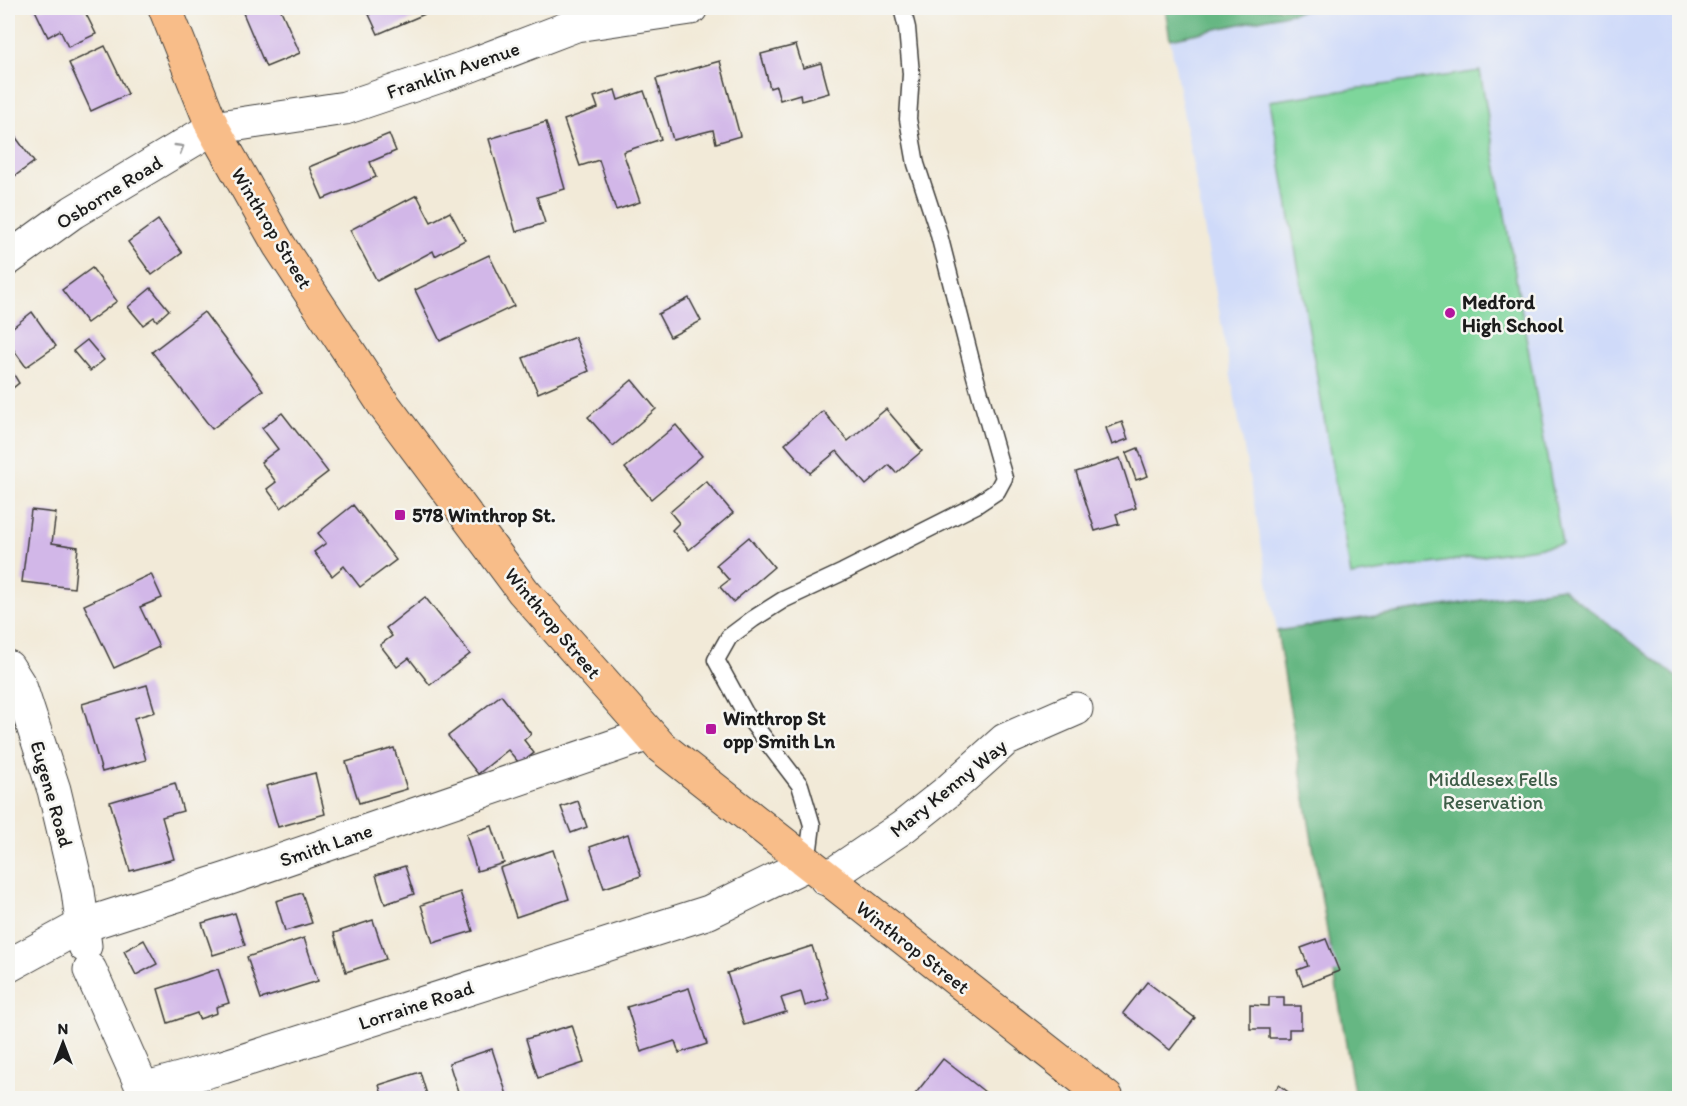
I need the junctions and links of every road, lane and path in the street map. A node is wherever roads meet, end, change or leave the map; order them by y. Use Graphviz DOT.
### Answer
graph roads {
  1 [pos="165,8"];
  2 [pos="691,8"];
  3 [pos="902,8"];
  4 [pos="578,16"];
  5 [pos="213,128"];
  6 [pos="8,259"];
  7 [pos="8,667"];
  8 [pos="1076,709"];
  9 [pos="649,734"];
  10 [pos="817,871"];
  11 [pos="81,926"];
  12 [pos="8,966"];
  13 [pos="1107,1098"];
  1 -- 5 [label="main road, Winthrop Street"];
  2 -- 4 [label="street, Franklin Avenue"];
  3 -- 10 [label="lane"];
  4 -- 5 [label="street, Franklin Avenue"];
  6 -- 5 [label="street, Osborne Road, one-way"];
  5 -- 9 [label="main road, Winthrop Street"];
  7 -- 11 [label="street, Eugene Road"];
  8 -- 10 [label="street, Mary Kenny Way"];
  9 -- 10 [label="main road, Winthrop Street"];
  9 -- 11 [label="street, Smith Lane"];
  10 -- 11 [label="street, Lorraine Road"];
  10 -- 13 [label="main road, Winthrop Street"];
  11 -- 12 [label="street, Smith Lane"];
}
